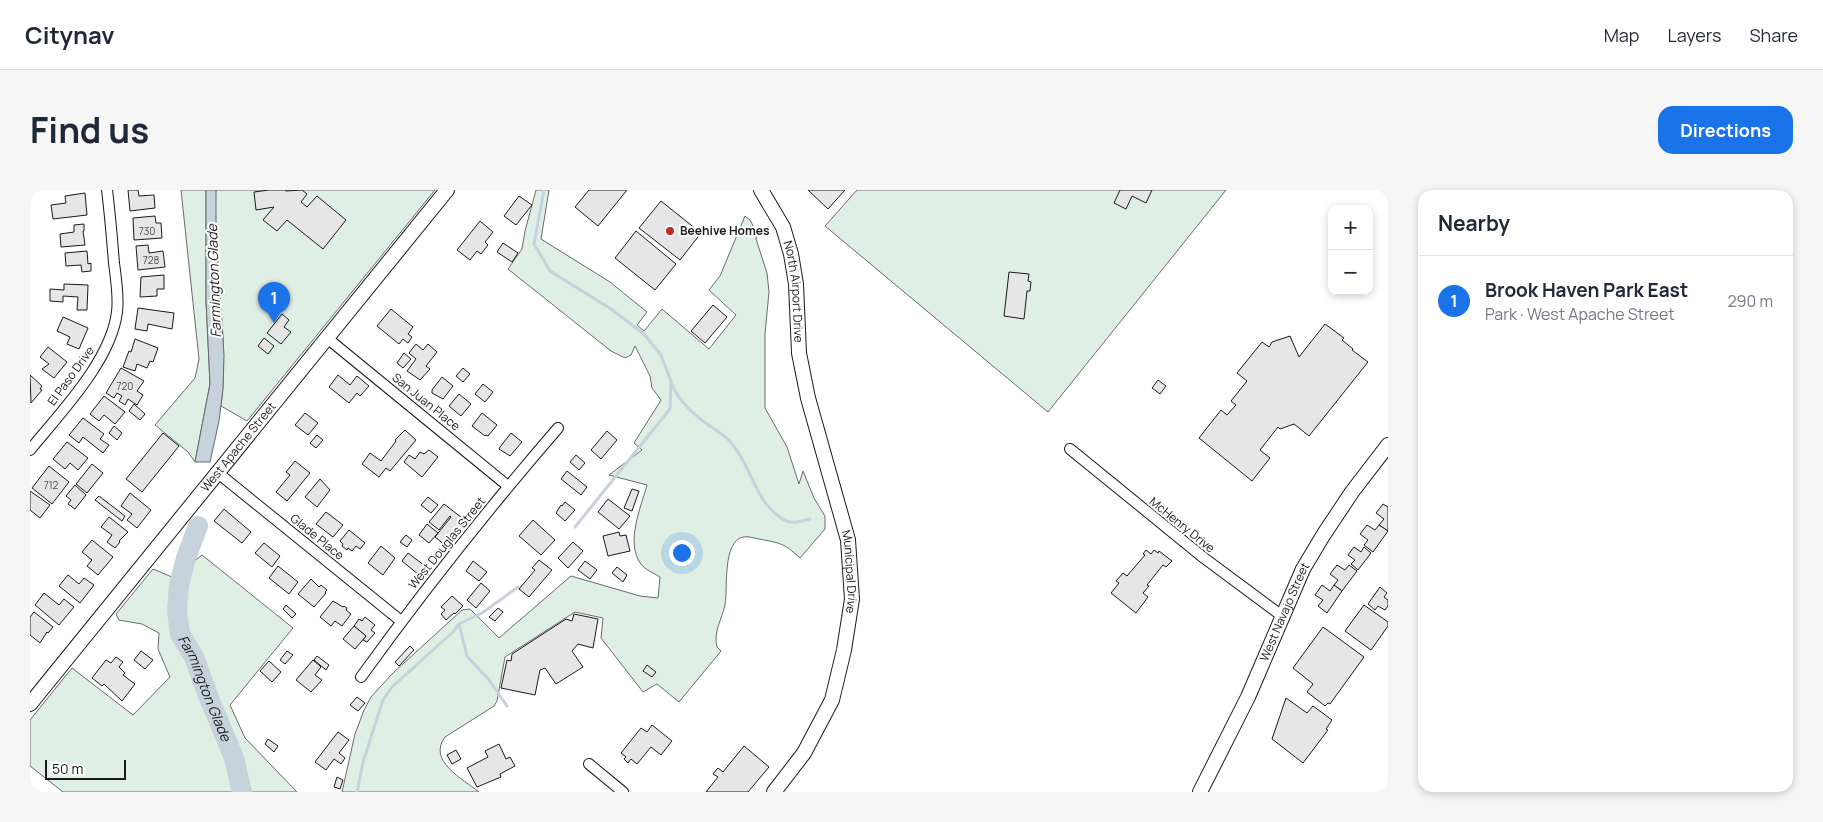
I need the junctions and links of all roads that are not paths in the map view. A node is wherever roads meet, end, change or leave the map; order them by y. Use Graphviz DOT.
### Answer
graph roads {
  1 [pos="107,190"];
  2 [pos="447,190"];
  3 [pos="761,190"];
  4 [pos="327,338"];
  5 [pos="808,398"];
  6 [pos="558,428"];
  7 [pos="1388,445"];
  8 [pos="1070,449"];
  9 [pos="30,450"];
  10 [pos="218,473"];
  11 [pos="508,486"];
  12 [pos="1282,616"];
  13 [pos="401,621"];
  14 [pos="361,677"];
  15 [pos="30,704"];
  16 [pos="589,764"];
  17 [pos="623,792"];
  18 [pos="774,792"];
  19 [pos="1200,792"];
  1 -- 9 [label="street, El Paso Drive"];
  2 -- 4 [label="main road, West Apache Street"];
  3 -- 5 [label="main road, North Airport Drive"];
  4 -- 10 [label="main road, West Apache Street"];
  4 -- 11 [label="street, San Juan Place"];
  5 -- 18 [label="main road, Municipal Drive"];
  6 -- 11 [label="street, West Douglas Street"];
  7 -- 12 [label="main road, West Navajo Street"];
  8 -- 12 [label="street, McHenry Drive"];
  10 -- 13 [label="street, Glade Place"];
  10 -- 15 [label="main road, West Apache Street"];
  11 -- 13 [label="street, West Douglas Street"];
  12 -- 19 [label="main road, West Navajo Street"];
  13 -- 14 [label="street, West Douglas Street"];
  16 -- 17 [label="street"];
}
